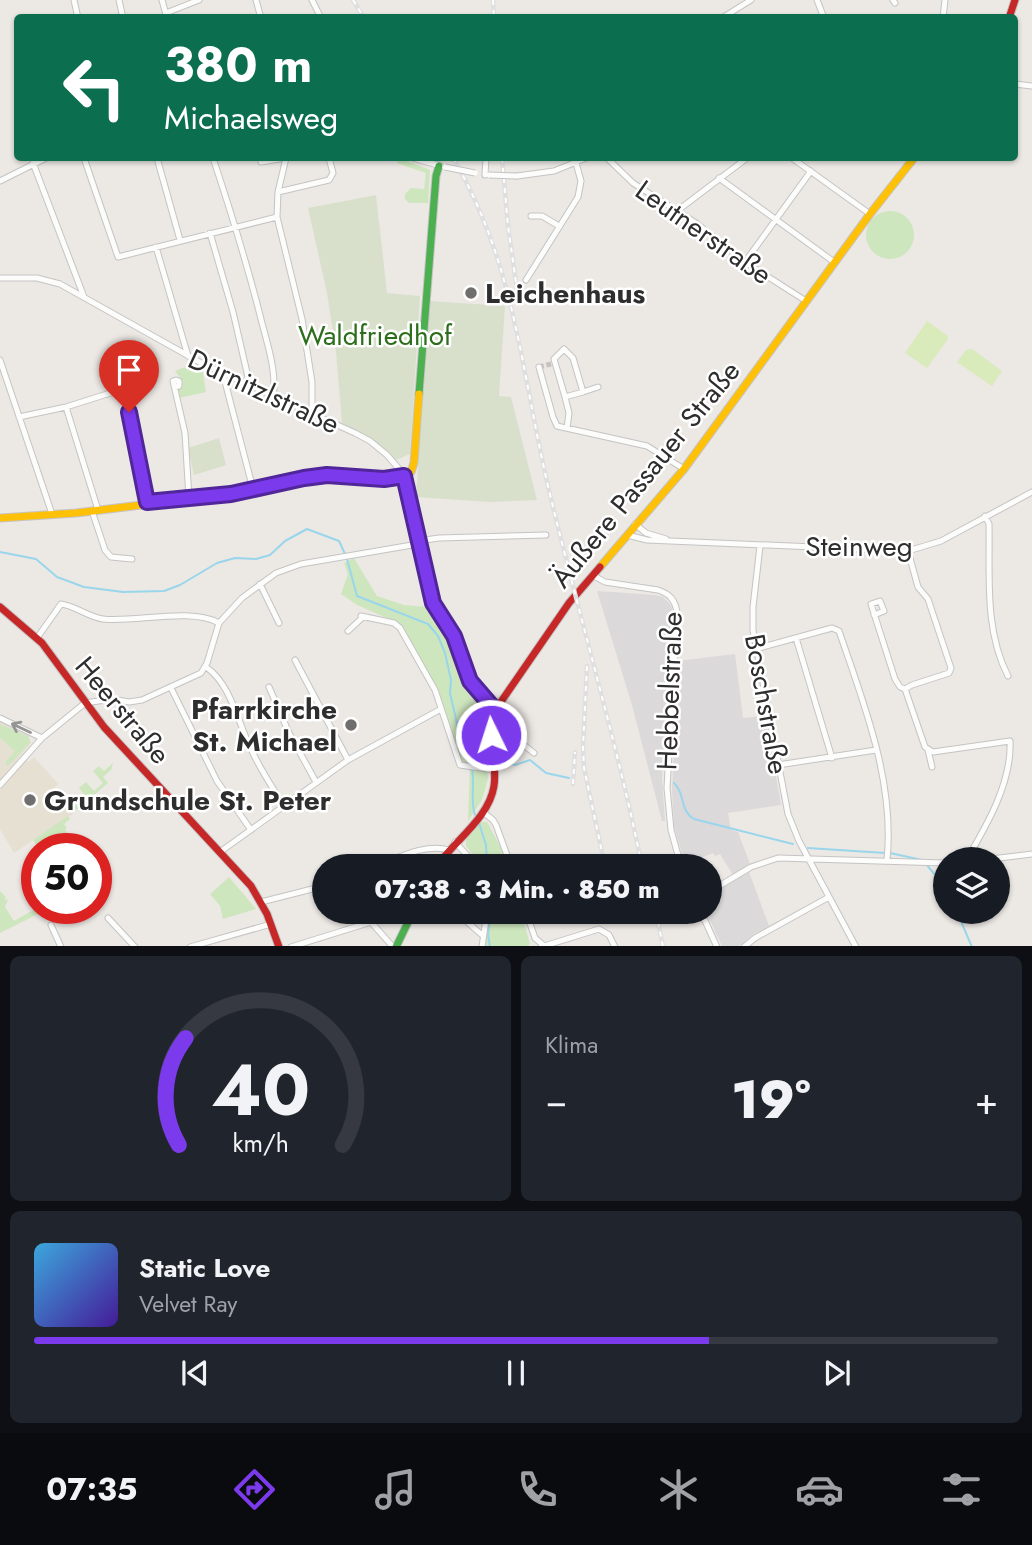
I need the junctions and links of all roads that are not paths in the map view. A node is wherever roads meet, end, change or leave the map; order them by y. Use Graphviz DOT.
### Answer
graph roads {
  1 [pos="200,0"];
  2 [pos="751,0"];
  3 [pos="169,14"];
  4 [pos="728,14"];
  5 [pos="38,161"];
  6 [pos="85,161"];
  7 [pos="158,161"];
  8 [pos="214,161"];
  9 [pos="267,161"];
  10 [pos="284,161"];
  11 [pos="330,161"];
  12 [pos="424,161"];
  13 [pos="486,161"];
  14 [pos="580,161"];
  15 [pos="610,161"];
  16 [pos="743,161"];
  17 [pos="796,161"];
  18 [pos="912,161"];
  19 [pos="261,162"];
  20 [pos="33,163"];
  21 [pos="576,163"];
  22 [pos="442,166"];
  23 [pos="811,171"];
  24 [pos="487,175"];
  25 [pos="719,178"];
  26 [pos="0,181"];
  27 [pos="278,192"];
  28 [pos="677,211"];
  29 [pos="870,214"];
  30 [pos="531,216"];
  31 [pos="277,217"];
  32 [pos="774,219"];
  33 [pos="559,226"];
  34 [pos="236,227"];
  35 [pos="210,233"];
  36 [pos="180,240"];
  37 [pos="156,247"];
  38 [pos="745,262"];
  39 [pos="834,262"];
  40 [pos="0,278"];
  41 [pos="526,280"];
  42 [pos="84,297"];
  43 [pos="806,301"];
  44 [pos="188,356"];
  45 [pos="0,360"];
  46 [pos="539,367"];
  47 [pos="223,374"];
  48 [pos="246,385"];
  49 [pos="174,387"];
  50 [pos="598,387"];
  51 [pos="583,392"];
  52 [pos="272,397"];
  53 [pos="565,397"];
  54 [pos="66,407"];
  55 [pos="312,412"];
  56 [pos="19,417"];
  57 [pos="567,428"];
  58 [pos="684,469"];
  59 [pos="404,476"];
  60 [pos="253,489"];
  61 [pos="1032,492"];
  62 [pos="189,498"];
  63 [pos="147,502"];
  64 [pos="95,511"];
  65 [pos="52,514"];
  66 [pos="985,516"];
  67 [pos="0,517"];
  68 [pos="635,524"];
  69 [pos="626,534"];
  70 [pos="546,535"];
  71 [pos="672,541"];
  72 [pos="418,542"];
  73 [pos="761,545"];
  74 [pos="908,551"];
  75 [pos="132,559"];
  76 [pos="592,575"];
  77 [pos="260,584"];
  78 [pos="0,607"];
  79 [pos="874,615"];
  80 [pos="279,623"];
  81 [pos="219,624"];
  82 [pos="348,631"];
  83 [pos="37,638"];
  84 [pos="796,638"];
  85 [pos="755,649"];
  86 [pos="295,660"];
  87 [pos="206,667"];
  88 [pos="1008,676"];
  89 [pos="269,687"];
  90 [pos="171,688"];
  91 [pos="905,690"];
  92 [pos="85,703"];
  93 [pos="441,709"];
  94 [pos="495,710"];
  95 [pos="0,718"];
  96 [pos="492,720"];
  97 [pos="42,738"];
  98 [pos="876,750"];
  99 [pos="928,750"];
  100 [pos="534,753"];
  101 [pos="832,758"];
  102 [pos="348,760"];
  103 [pos="778,765"];
  104 [pos="932,767"];
  105 [pos="495,770"];
  106 [pos="316,782"];
  107 [pos="0,785"];
  108 [pos="284,806"];
  109 [pos="482,813"];
  110 [pos="250,830"];
  111 [pos="459,839"];
  112 [pos="973,847"];
  113 [pos="449,850"];
  114 [pos="220,852"];
  115 [pos="410,854"];
  116 [pos="446,854"];
  117 [pos="469,854"];
  118 [pos="507,854"];
  119 [pos="678,854"];
  120 [pos="1032,854"];
  121 [pos="888,855"];
  122 [pos="1010,857"];
  123 [pos="808,858"];
  124 [pos="933,863"];
  125 [pos="722,885"];
  126 [pos="312,889"];
  127 [pos="829,897"];
  128 [pos="261,902"];
  129 [pos="112,922"];
  130 [pos="271,924"];
  131 [pos="406,924"];
  132 [pos="470,924"];
  133 [pos="484,924"];
  134 [pos="530,924"];
  135 [pos="706,924"];
  136 [pos="51,925"];
  137 [pos="482,935"];
  138 [pos="61,946"];
  139 [pos="134,946"];
  140 [pos="194,946"];
  141 [pos="279,946"];
  142 [pos="294,946"];
  143 [pos="393,946"];
  144 [pos="395,946"];
  145 [pos="482,946"];
  146 [pos="542,946"];
  147 [pos="615,946"];
  148 [pos="717,946"];
  149 [pos="745,946"];
  150 [pos="855,946"];
  1 -- 3 [label="street"];
  2 -- 4 [label="street"];
  5 -- 20 [label="street"];
  6 -- 37 [label="street"];
  7 -- 36 [label="street"];
  8 -- 34 [label="street"];
  9 -- 19 [label="street"];
  10 -- 27 [label="street"];
  11 -- 27 [label="street"];
  12 -- 22 [label="street"];
  13 -- 24 [label="street"];
  14 -- 21 [label="street"];
  15 -- 28 [label="street, Leutnerstraße"];
  16 -- 25 [label="street"];
  17 -- 23 [label="street"];
  18 -- 29 [label="street, Äußere Passauer Straße"];
  20 -- 26 [label="street"];
  20 -- 42 [label="street"];
  21 -- 24 [label="street, bridge"];
  21 -- 33 [label="street"];
  22 -- 24 [label="street, bridge"];
  22 -- 59 [label="street"];
  23 -- 29 [label="street"];
  23 -- 32 [label="street"];
  25 -- 28 [label="street"];
  25 -- 32 [label="street"];
  27 -- 31 [label="street"];
  28 -- 38 [label="street, Leutnerstraße"];
  29 -- 39 [label="street, Äußere Passauer Straße"];
  30 -- 33 [label="street"];
  31 -- 34 [label="street"];
  31 -- 55 [label="street"];
  32 -- 38 [label="street"];
  32 -- 39 [label="street"];
  33 -- 41 [label="street"];
  34 -- 35 [label="street"];
  34 -- 52 [label="street"];
  35 -- 36 [label="street"];
  35 -- 48 [label="street"];
  36 -- 37 [label="street"];
  37 -- 44 [label="street"];
  38 -- 43 [label="street, Leutnerstraße"];
  39 -- 43 [label="street, Äußere Passauer Straße"];
  40 -- 42 [label="street, Dürnitzlstraße"];
  42 -- 44 [label="street, Dürnitzlstraße"];
  43 -- 58 [label="street, Äußere Passauer Straße"];
  44 -- 47 [label="street, Dürnitzlstraße"];
  45 -- 56 [label="street"];
  46 -- 57 [label="street"];
  47 -- 48 [label="street, Dürnitzlstraße"];
  47 -- 60 [label="street"];
  48 -- 52 [label="street, Dürnitzlstraße"];
  49 -- 62 [label="street"];
  50 -- 51 [label="street"];
  51 -- 53 [label="street"];
  51 -- 53 [label="street"];
  52 -- 55 [label="street, Dürnitzlstraße"];
  53 -- 57 [label="street"];
  54 -- 56 [label="street"];
  54 -- 63 [label="street"];
  54 -- 64 [label="street"];
  55 -- 59 [label="street, Dürnitzlstraße"];
  56 -- 65 [label="street"];
  57 -- 58 [label="street"];
  58 -- 68 [label="street, Äußere Passauer Straße"];
  59 -- 60 [label="street"];
  59 -- 72 [label="street"];
  60 -- 62 [label="street"];
  61 -- 66 [label="street, Steinweg"];
  62 -- 63 [label="street"];
  63 -- 64 [label="street"];
  64 -- 65 [label="street"];
  64 -- 75 [label="street"];
  65 -- 67 [label="street"];
  66 -- 74 [label="street, Steinweg"];
  66 -- 88 [label="street"];
  68 -- 69 [label="street, Äußere Passauer Straße"];
  68 -- 71 [label="street, Steinweg"];
  69 -- 71 [label="street, Steinweg"];
  69 -- 76 [label="street, Äußere Passauer Straße"];
  70 -- 72 [label="street"];
  71 -- 73 [label="street, Steinweg"];
  72 -- 77 [label="street"];
  72 -- 94 [label="street"];
  73 -- 74 [label="street, Steinweg"];
  73 -- 85 [label="street, Boschstraße"];
  74 -- 91 [label="street"];
  76 -- 94 [label="street, Äußere Passauer Straße"];
  76 -- 119 [label="street, Hebbelstraße"];
  77 -- 80 [label="street"];
  77 -- 81 [label="street"];
  78 -- 83 [label="street, Heerstraße"];
  79 -- 91 [label="street"];
  81 -- 83 [label="street"];
  81 -- 87 [label="street"];
  82 -- 93 [label="street"];
  83 -- 92 [label="street, Heerstraße"];
  84 -- 85 [label="street"];
  84 -- 98 [label="street"];
  84 -- 101 [label="street"];
  85 -- 103 [label="street, Boschstraße"];
  86 -- 102 [label="street"];
  87 -- 90 [label="street"];
  87 -- 108 [label="street"];
  89 -- 106 [label="street"];
  90 -- 92 [label="street"];
  90 -- 110 [label="street"];
  91 -- 99 [label="street"];
  92 -- 97 [label="street"];
  92 -- 114 [label="street, Heerstraße"];
  93 -- 102 [label="street"];
  93 -- 105 [label="street"];
  94 -- 96 [label="street, Äußere Passauer Straße"];
  97 -- 95 [label="street, one-way"];
  96 -- 100 [label="street"];
  96 -- 105 [label="street, Äußere Passauer Straße"];
  97 -- 107 [label="street"];
  98 -- 101 [label="street"];
  98 -- 121 [label="street"];
  99 -- 104 [label="street"];
  99 -- 112 [label="street"];
  101 -- 103 [label="street"];
  102 -- 106 [label="street"];
  103 -- 123 [label="street, Boschstraße"];
  105 -- 109 [label="street, Äußere Passauer Straße"];
  106 -- 108 [label="street"];
  108 -- 110 [label="street"];
  109 -- 111 [label="street, Äußere Passauer Straße"];
  109 -- 118 [label="street"];
  110 -- 114 [label="street"];
  111 -- 113 [label="street, Äußere Passauer Straße"];
  111 -- 117 [label="street"];
  113 -- 115 [label="street"];
  113 -- 116 [label="street, Äußere Passauer Straße"];
  114 -- 128 [label="street, Heerstraße"];
  120 -- 122 [label="street"];
  121 -- 123 [label="street"];
  121 -- 124 [label="street"];
  123 -- 125 [label="street"];
  123 -- 127 [label="street, Boschstraße"];
  126 -- 128 [label="street"];
  127 -- 149 [label="street"];
  127 -- 150 [label="street, Boschstraße"];
  128 -- 130 [label="street, Heerstraße"];
  129 -- 139 [label="street"];
  130 -- 140 [label="street"];
  130 -- 141 [label="street, Heerstraße"];
  131 -- 144 [label="street"];
  132 -- 137 [label="street"];
  133 -- 137 [label="street"];
  134 -- 146 [label="street"];
  135 -- 148 [label="street"];
  136 -- 138 [label="street"];
  137 -- 145 [label="street"];
  142 -- 143 [label="street"];
  146 -- 147 [label="street"];
}
